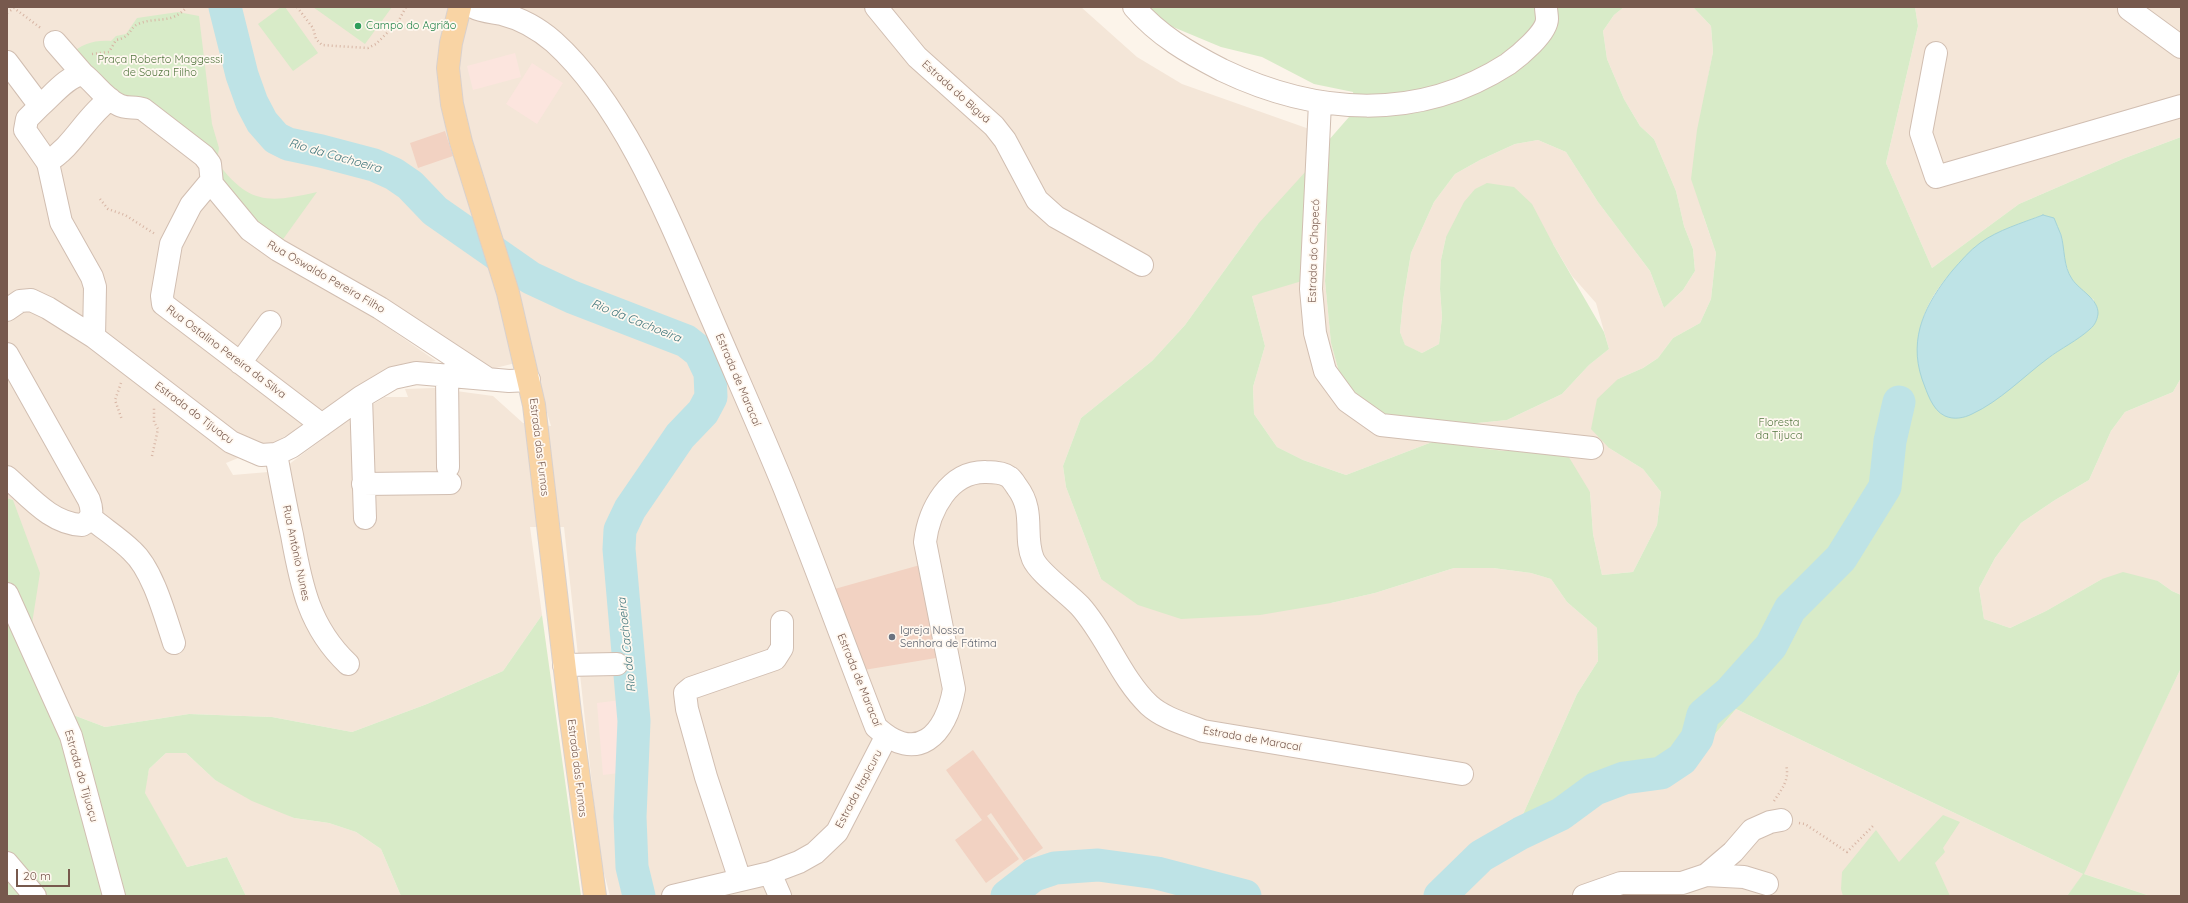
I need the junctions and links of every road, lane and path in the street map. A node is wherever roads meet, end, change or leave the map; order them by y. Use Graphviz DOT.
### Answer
graph roads {
  1 [pos="187,7"];
  2 [pos="297,7"];
  3 [pos="406,7"];
  4 [pos="460,7"];
  5 [pos="473,7"];
  6 [pos="876,7"];
  7 [pos="1134,7"];
  8 [pos="1546,7"];
  9 [pos="2129,7"];
  10 [pos="7,13"];
  11 [pos="55,42"];
  12 [pos="2181,47"];
  13 [pos="1936,53"];
  14 [pos="7,62"];
  15 [pos="79,68"];
  16 [pos="110,99"];
  17 [pos="1320,103"];
  18 [pos="40,106"];
  19 [pos="2181,106"];
  20 [pos="47,162"];
  21 [pos="211,181"];
  22 [pos="100,199"];
  23 [pos="171,244"];
  24 [pos="1142,266"];
  25 [pos="9,304"];
  26 [pos="270,322"];
  27 [pos="94,337"];
  28 [pos="7,354"];
  29 [pos="128,363"];
  30 [pos="240,363"];
  31 [pos="447,375"];
  32 [pos="488,378"];
  33 [pos="529,380"];
  34 [pos="160,388"];
  35 [pos="361,397"];
  36 [pos="122,420"];
  37 [pos="322,425"];
  38 [pos="1592,448"];
  39 [pos="276,454"];
  40 [pos="152,456"];
  41 [pos="7,477"];
  42 [pos="364,484"];
  43 [pos="91,518"];
  44 [pos="364,518"];
  45 [pos="7,594"];
  46 [pos="782,622"];
  47 [pos="174,643"];
  48 [pos="348,664"];
  49 [pos="617,664"];
  50 [pos="564,665"];
  51 [pos="886,737"];
  52 [pos="1786,765"];
  53 [pos="1462,774"];
  54 [pos="1777,812"];
  55 [pos="1874,825"];
  56 [pos="7,863"];
  57 [pos="770,873"];
  58 [pos="1706,875"];
  59 [pos="740,880"];
  60 [pos="1767,884"];
  61 [pos="35,896"];
  62 [pos="114,896"];
  63 [pos="595,896"];
  64 [pos="675,896"];
  65 [pos="780,896"];
  66 [pos="1584,896"];
  1 -- 15 [label="path"];
  2 -- 3 [label="path"];
  4 -- 33 [label="main road, Estrada das Furnas"];
  5 -- 51 [label="street, Estrada de Maracaí"];
  6 -- 24 [label="street, Estrada do Biguá"];
  7 -- 17 [label="street"];
  8 -- 17 [label="street"];
  9 -- 12 [label="street"];
  10 -- 11 [label="path"];
  11 -- 15 [label="street"];
  13 -- 19 [label="street"];
  14 -- 18 [label="street"];
  15 -- 16 [label="street"];
  15 -- 18 [label="street"];
  16 -- 20 [label="street"];
  16 -- 21 [label="street"];
  17 -- 38 [label="street, Estrada do Chapecó"];
  18 -- 20 [label="street"];
  20 -- 27 [label="street"];
  21 -- 23 [label="street, Rua Ostalino Pereira da Silva"];
  21 -- 32 [label="street, Rua Oswaldo Pereira Filho"];
  22 -- 23 [label="path"];
  23 -- 30 [label="street, Rua Ostalino Pereira da Silva"];
  25 -- 27 [label="street, Estrada do Tijuaçu"];
  26 -- 30 [label="street"];
  27 -- 29 [label="street, Estrada do Tijuaçu"];
  28 -- 43 [label="street"];
  29 -- 34 [label="street, Estrada do Tijuaçu"];
  29 -- 36 [label="path"];
  30 -- 37 [label="street, Rua Ostalino Pereira da Silva"];
  31 -- 32 [label="street, Estrada do Tijuaçu"];
  31 -- 35 [label="street, Estrada do Tijuaçu"];
  31 -- 42 [label="street"];
  32 -- 33 [label="street, Estrada do Tijuaçu"];
  33 -- 50 [label="main road, Estrada das Furnas"];
  34 -- 39 [label="street, Estrada do Tijuaçu"];
  34 -- 40 [label="path"];
  35 -- 37 [label="street, Estrada do Tijuaçu"];
  35 -- 42 [label="street"];
  37 -- 39 [label="street, Estrada do Tijuaçu"];
  39 -- 48 [label="street, Rua Antônio Nunes"];
  41 -- 43 [label="street"];
  42 -- 44 [label="street"];
  43 -- 47 [label="street"];
  45 -- 62 [label="street, Estrada do Tijuaçu"];
  46 -- 59 [label="street"];
  49 -- 50 [label="street"];
  50 -- 63 [label="main road, Estrada das Furnas"];
  51 -- 53 [label="street, Estrada de Maracaí"];
  51 -- 57 [label="street, Estrada Itapicuru"];
  52 -- 54 [label="path"];
  54 -- 55 [label="path"];
  54 -- 58 [label="street"];
  56 -- 61 [label="street"];
  57 -- 59 [label="street, Estrada Itapicuru"];
  57 -- 65 [label="street"];
  58 -- 60 [label="street"];
  58 -- 66 [label="street"];
  59 -- 64 [label="street, Estrada Itapicuru"];
}
